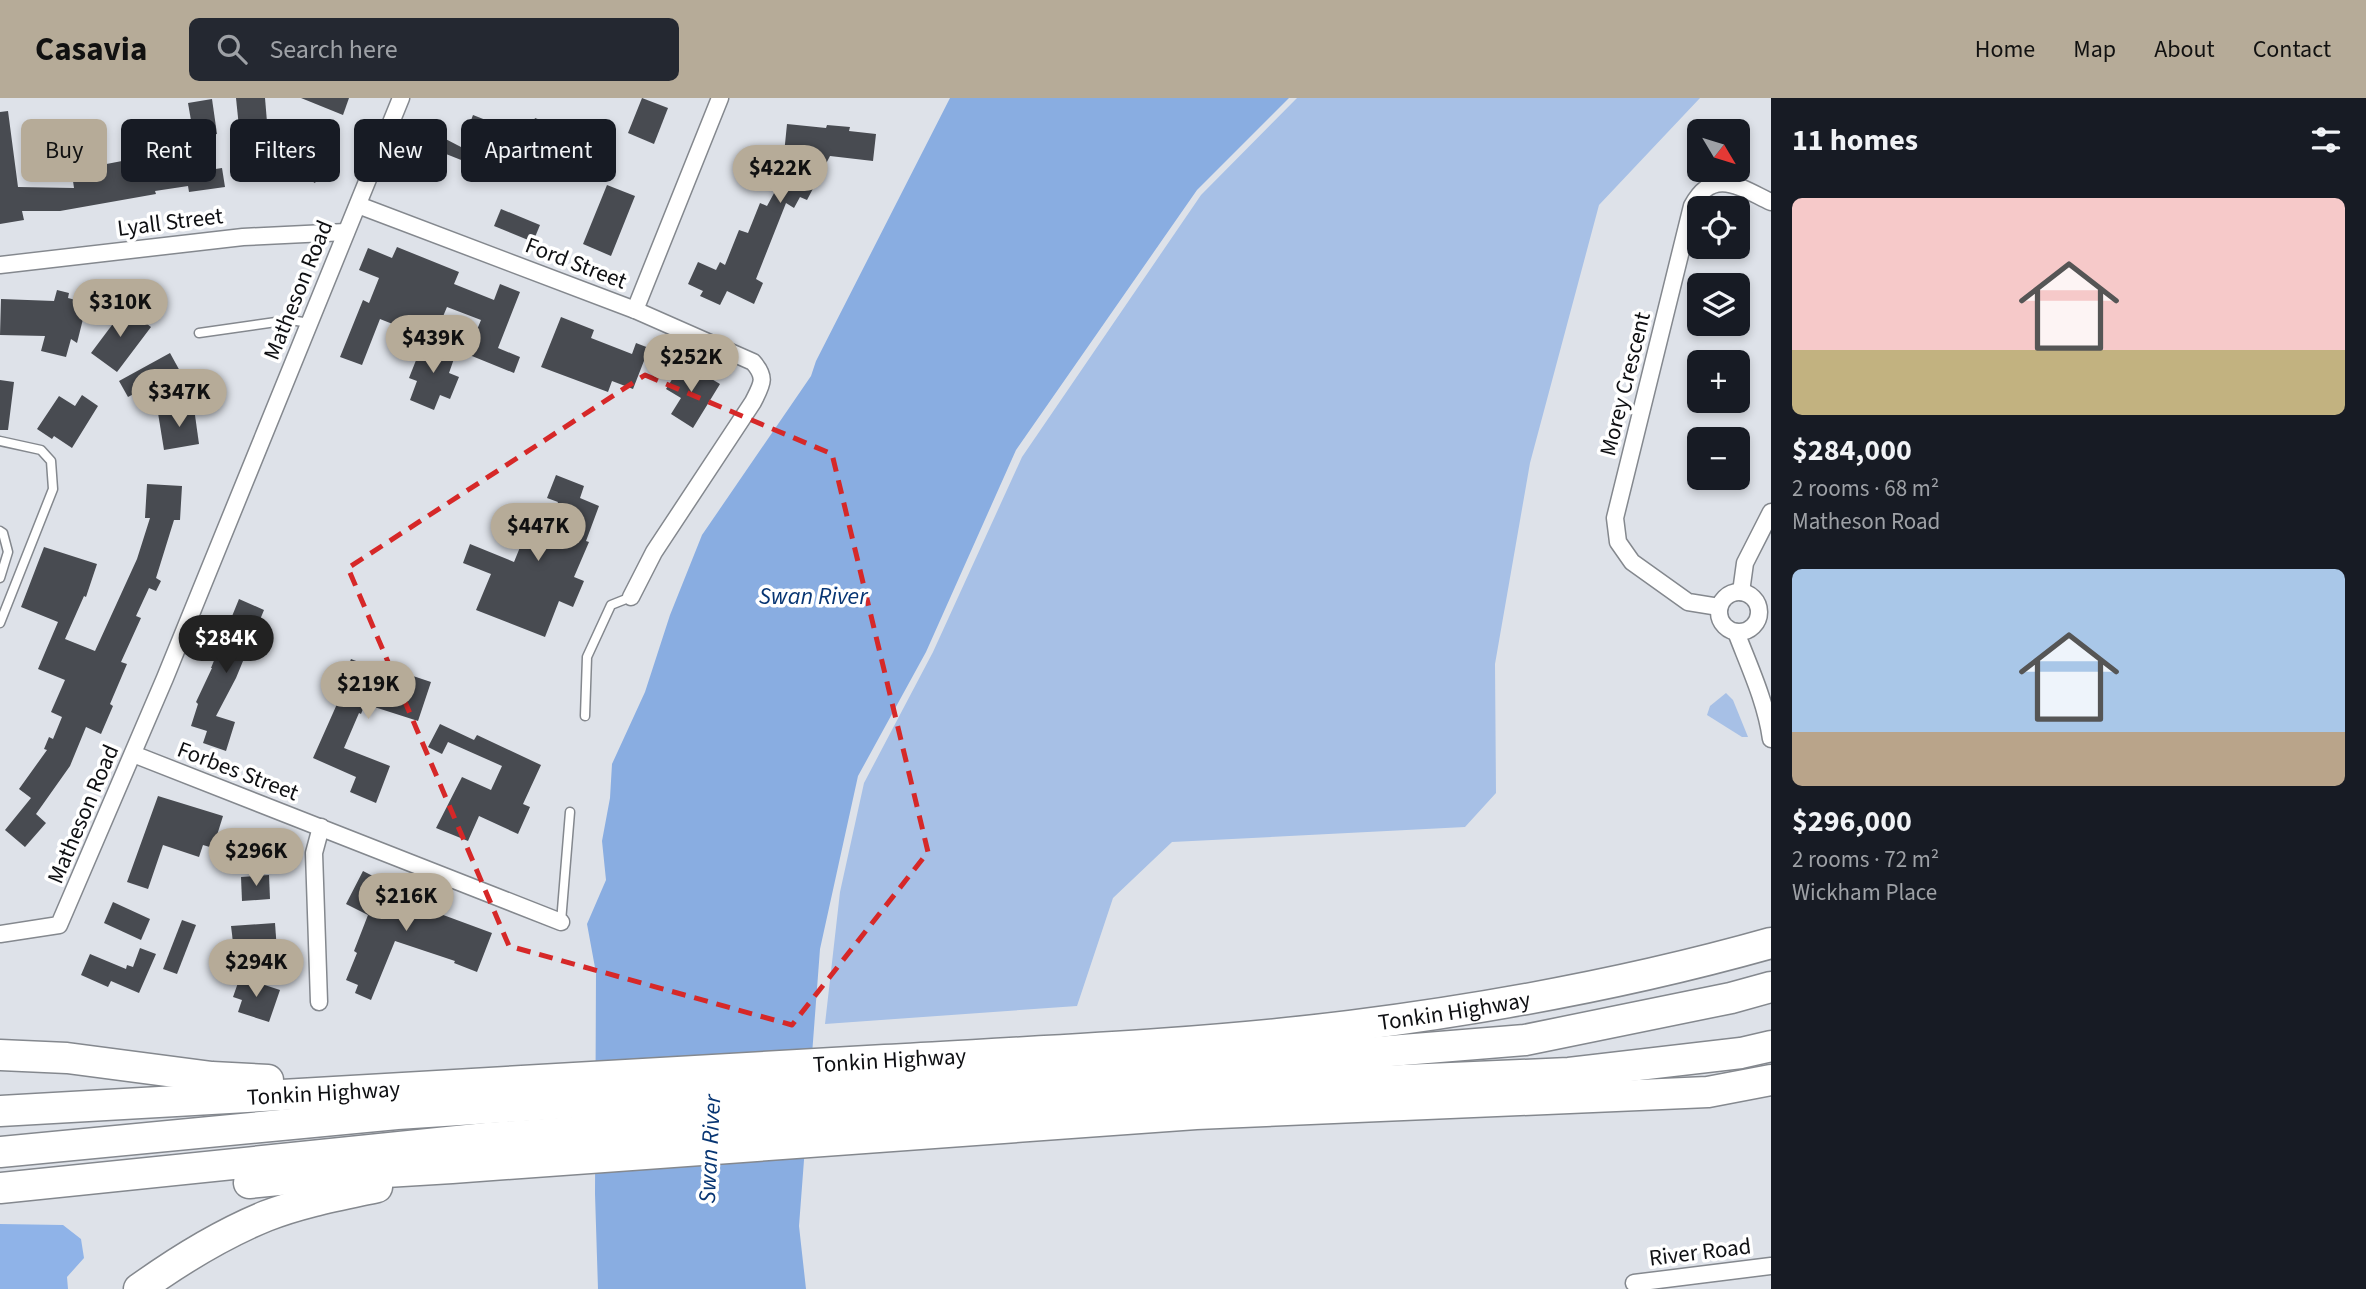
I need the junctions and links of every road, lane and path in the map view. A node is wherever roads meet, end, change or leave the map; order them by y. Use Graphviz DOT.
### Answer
graph roads {
  1 [pos="401,98"];
  2 [pos="720,98"];
  3 [pos="1771,202"];
  4 [pos="358,205"];
  5 [pos="346,232"];
  6 [pos="0,265"];
  7 [pos="635,310"];
  8 [pos="310,323"];
  9 [pos="199,333"];
  10 [pos="0,441"];
  11 [pos="1771,512"];
  12 [pos="0,531"];
  13 [pos="0,578"];
  14 [pos="1741,592"];
  15 [pos="631,597"];
  16 [pos="1719,607"];
  17 [pos="1765,615"];
  18 [pos="0,623"];
  19 [pos="1735,632"];
  20 [pos="585,716"];
  21 [pos="1771,739"];
  22 [pos="134,754"];
  23 [pos="570,812"];
  24 [pos="321,827"];
  25 [pos="561,922"];
  26 [pos="0,933"];
  27 [pos="1771,943"];
  28 [pos="1771,987"];
  29 [pos="319,1002"];
  30 [pos="1771,1046"];
  31 [pos="0,1055"];
  32 [pos="1771,1080"];
  33 [pos="453,1087"];
  34 [pos="485,1097"];
  35 [pos="0,1111"];
  36 [pos="488,1151"];
  37 [pos="0,1152"];
  38 [pos="452,1168"];
  39 [pos="0,1188"];
  40 [pos="0,1207"];
  41 [pos="1771,1266"];
  42 [pos="1634,1283"];
  43 [pos="139,1289"];
  1 -- 4 [label="street, Matheson Road"];
  2 -- 7 [label="street"];
  3 -- 16 [label="street, Morey Crescent"];
  4 -- 5 [label="street, Matheson Road"];
  4 -- 7 [label="street, Ford Street"];
  5 -- 6 [label="street, Lyall Street"];
  5 -- 8 [label="street, Matheson Road"];
  7 -- 15 [label="street, Ford Street"];
  8 -- 9 [label="lane"];
  8 -- 22 [label="street, Matheson Road"];
  10 -- 18 [label="lane"];
  11 -- 14 [label="street"];
  12 -- 13 [label="lane"];
  14 -- 16 [label="street"];
  14 -- 17 [label="street"];
  15 -- 20 [label="lane"];
  16 -- 19 [label="street"];
  17 -- 19 [label="street"];
  19 -- 21 [label="street"];
  22 -- 24 [label="street, Forbes Street"];
  22 -- 26 [label="street, Matheson Road"];
  23 -- 25 [label="lane"];
  24 -- 25 [label="street, Forbes Street"];
  24 -- 29 [label="street"];
  27 -- 34 [label="highway, Tonkin Highway"];
  28 -- 34 [label="highway, Tonkin Highway"];
  30 -- 36 [label="highway"];
  31 -- 33 [label="highway"];
  32 -- 36 [label="highway"];
  33 -- 34 [label="highway, Tonkin Highway"];
  33 -- 35 [label="highway, Tonkin Highway"];
  34 -- 37 [label="highway, Tonkin Highway"];
  36 -- 38 [label="highway"];
  36 -- 39 [label="highway"];
  38 -- 40 [label="highway"];
  38 -- 43 [label="highway"];
  41 -- 42 [label="street, River Road"];
}
